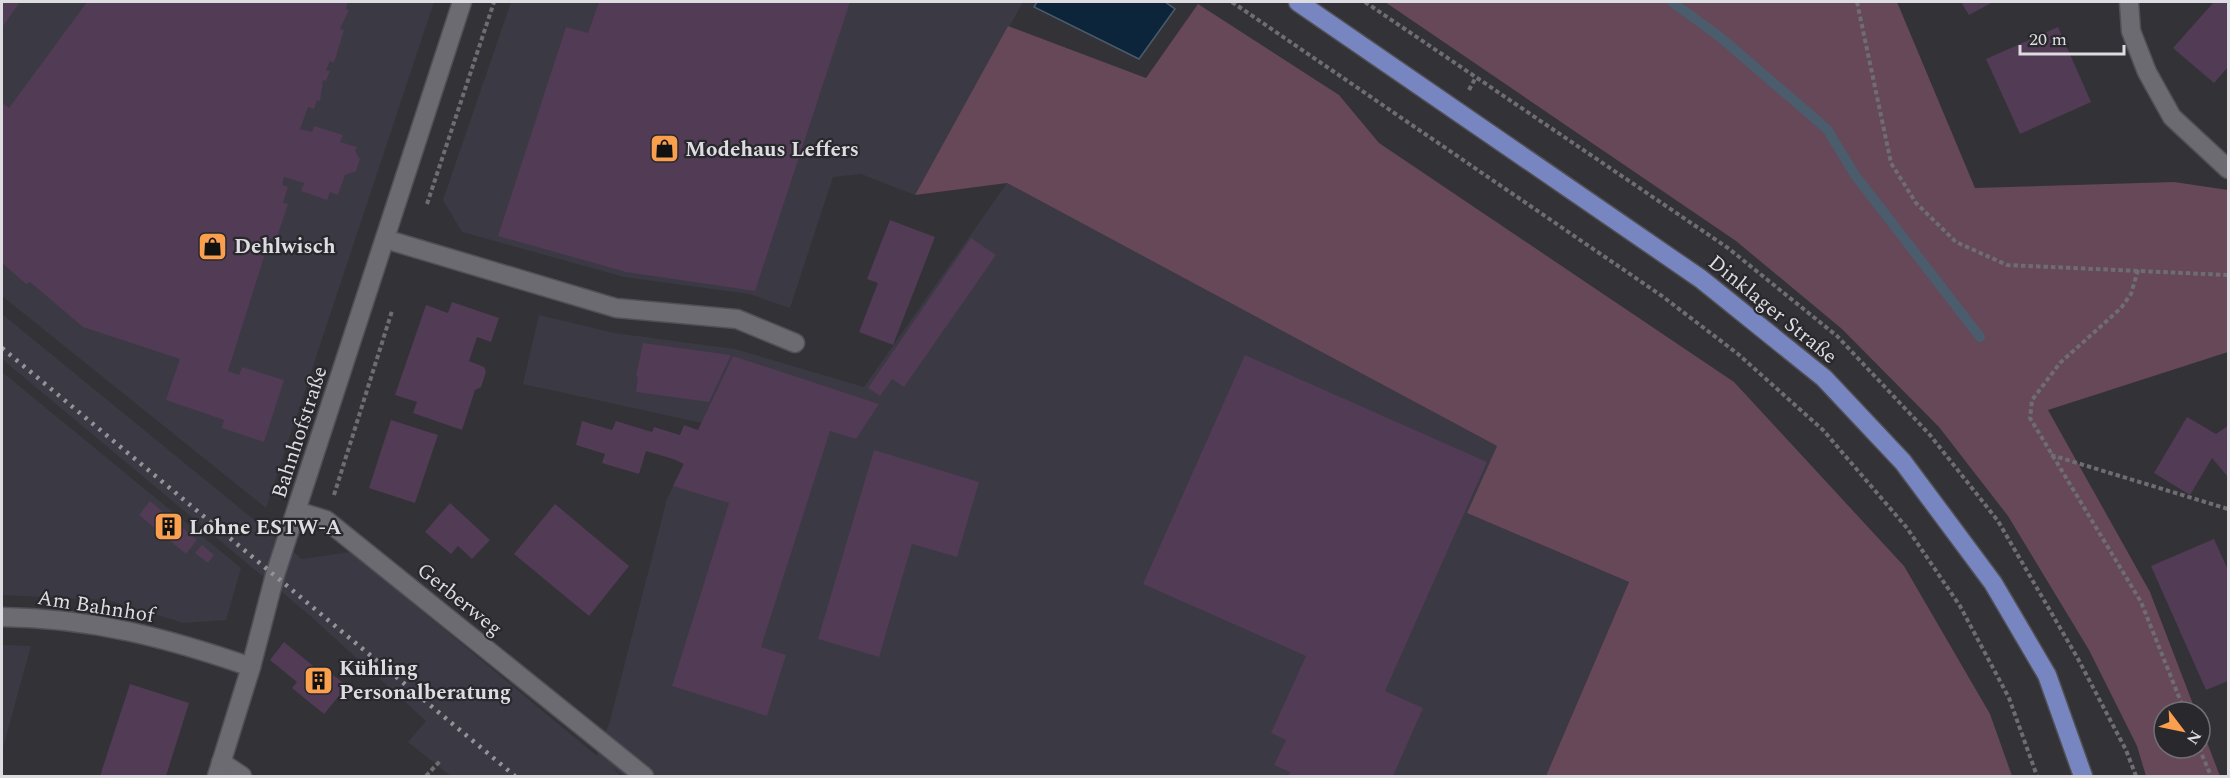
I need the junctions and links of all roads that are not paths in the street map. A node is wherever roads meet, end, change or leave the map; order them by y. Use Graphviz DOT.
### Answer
graph roads {
  1 [pos="462,2"];
  2 [pos="1298,2"];
  3 [pos="2129,2"];
  4 [pos="2229,169"];
  5 [pos="385,239"];
  6 [pos="795,343"];
  7 [pos="297,512"];
  8 [pos="2,617"];
  9 [pos="251,667"];
  10 [pos="219,769"];
  11 [pos="242,777"];
  12 [pos="644,777"];
  13 [pos="2083,777"];
  1 -- 5 [label="street, Bahnhofstraße"];
  2 -- 13 [label="main road, Dinklager Straße"];
  3 -- 4 [label="street"];
  5 -- 6 [label="street"];
  5 -- 7 [label="street, Bahnhofstraße"];
  7 -- 9 [label="street, Bahnhofstraße"];
  7 -- 12 [label="street, Gerberweg"];
  8 -- 9 [label="street, Am Bahnhof"];
  9 -- 10 [label="street, Bahnhofstraße"];
  10 -- 11 [label="street"];
}
